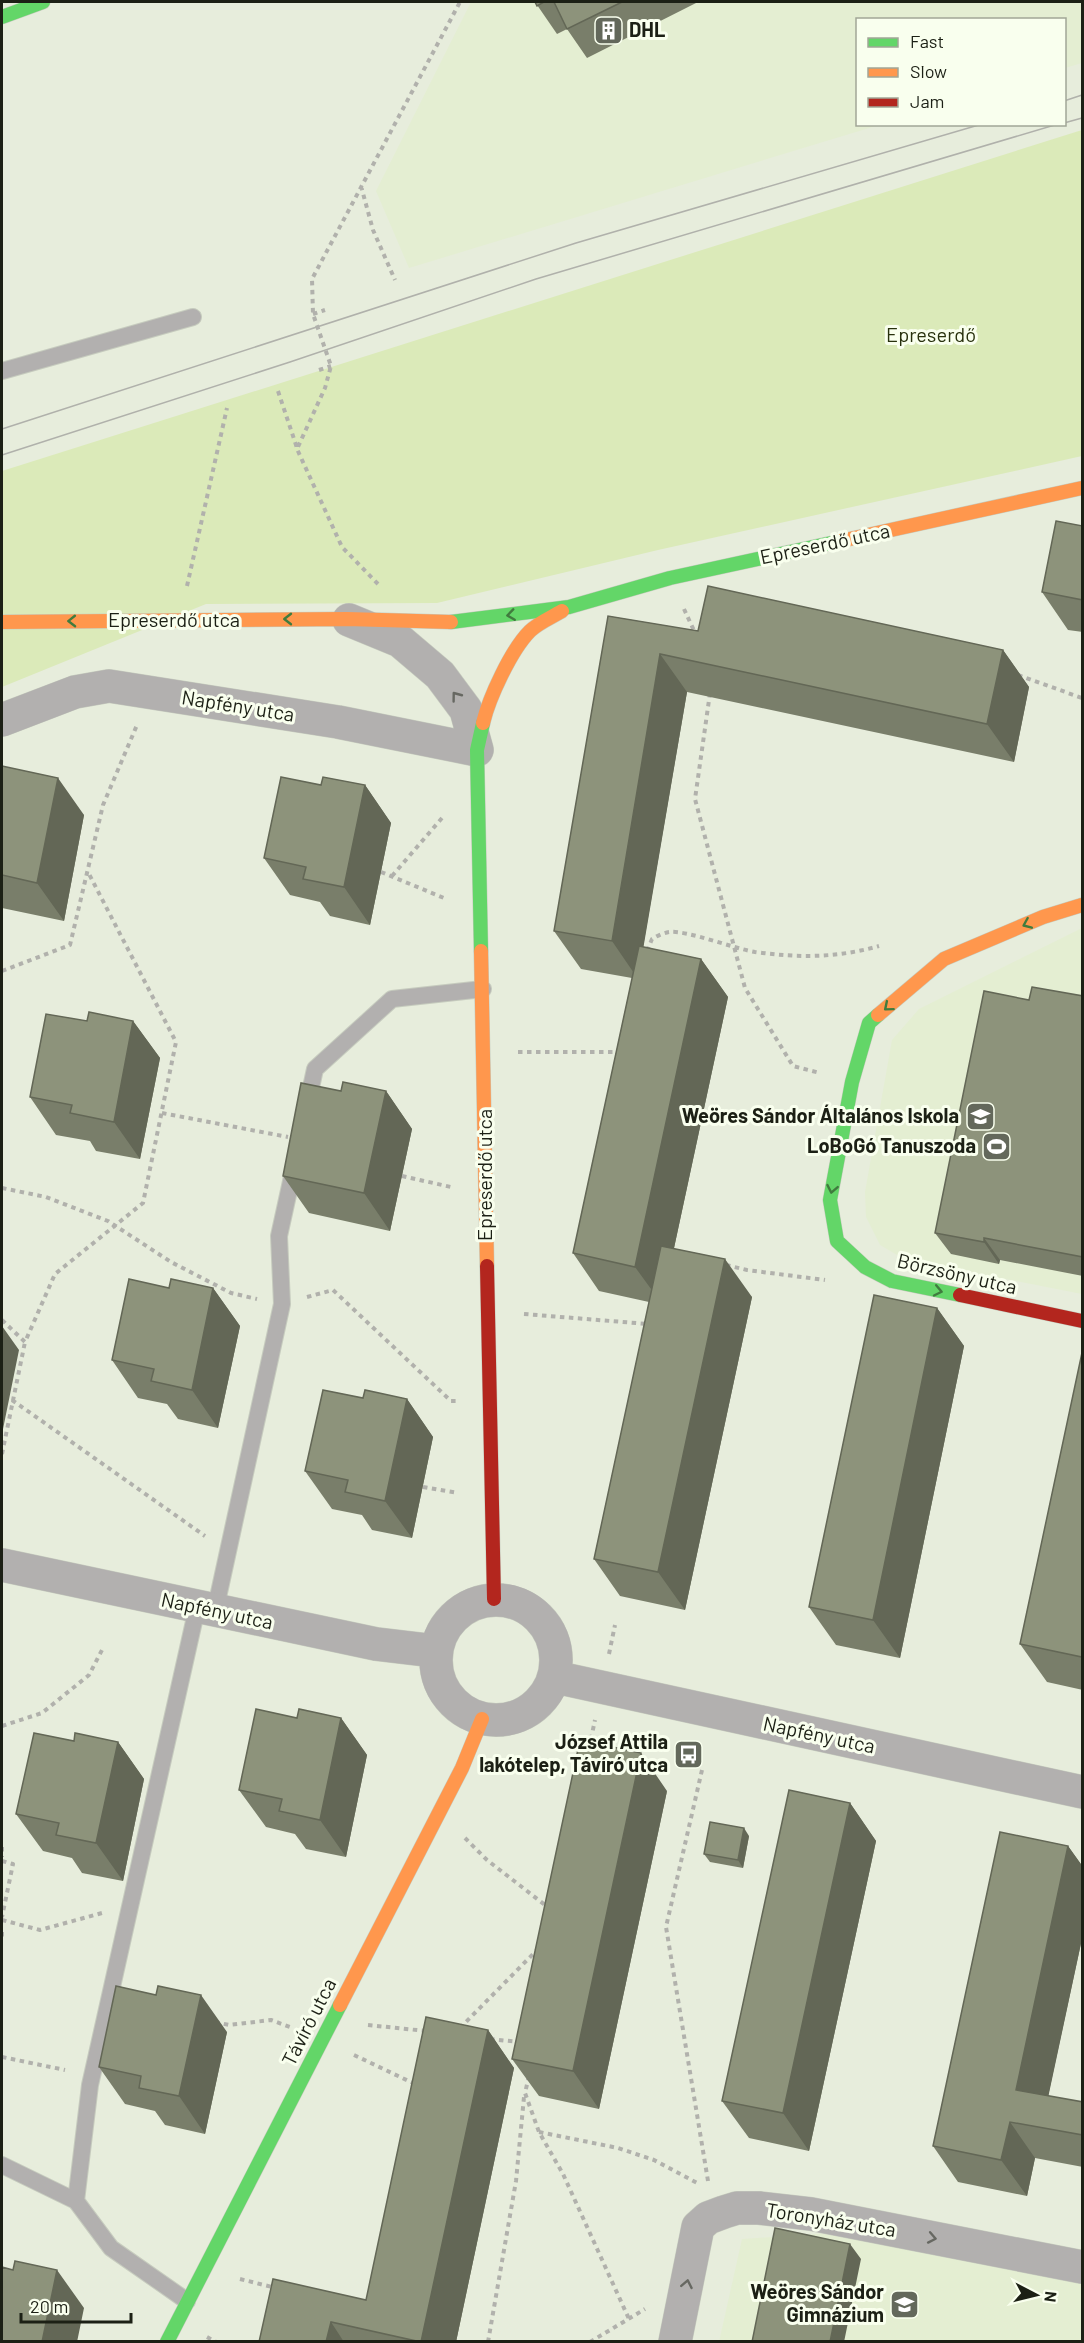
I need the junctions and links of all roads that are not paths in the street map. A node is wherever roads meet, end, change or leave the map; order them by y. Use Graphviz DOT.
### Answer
graph roads {
  1 [pos="43,2"];
  2 [pos="2,17"];
  3 [pos="193,317"];
  4 [pos="2,371"];
  5 [pos="1083,488"];
  6 [pos="569,607"];
  7 [pos="347,619"];
  8 [pos="2,622"];
  9 [pos="2,720"];
  10 [pos="477,750"];
  11 [pos="1083,905"];
  12 [pos="483,989"];
  13 [pos="304,1119"];
  14 [pos="300,1139"];
  15 [pos="1083,1321"];
  16 [pos="2,1565"];
  17 [pos="494,1599"];
  18 [pos="206,1609"];
  19 [pos="435,1651"];
  20 [pos="555,1677"];
  21 [pos="482,1719"];
  22 [pos="1083,1792"];
  23 [pos="2,2165"];
  24 [pos="76,2201"];
  25 [pos="1083,2267"];
  26 [pos="187,2301"];
  27 [pos="167,2342"];
  28 [pos="675,2342"];
  1 -- 2 [label="street"];
  3 -- 4 [label="lane"];
  5 -- 6 [label="street, Epreserdő utca"];
  6 -- 7 [label="street, Epreserdő utca, one-way"];
  6 -- 10 [label="street, Epreserdő utca"];
  7 -- 8 [label="street, Epreserdő utca, one-way"];
  10 -- 7 [label="street, Epreserdő utca, one-way"];
  9 -- 10 [label="street, Napfény utca"];
  10 -- 12 [label="street, Epreserdő utca"];
  11 -- 15 [label="street, Börzsöny utca, one-way"];
  12 -- 13 [label="lane"];
  12 -- 17 [label="street, Epreserdő utca"];
  14 -- 18 [label="lane"];
  16 -- 18 [label="street, Napfény utca"];
  17 -- 19 [label="street"];
  17 -- 20 [label="street"];
  18 -- 19 [label="street, Napfény utca"];
  18 -- 24 [label="lane"];
  19 -- 21 [label="street"];
  20 -- 21 [label="street"];
  20 -- 22 [label="street, Napfény utca"];
  21 -- 26 [label="street, Távíró utca"];
  23 -- 24 [label="lane"];
  24 -- 26 [label="lane"];
  28 -- 25 [label="street, Toronyház utca, one-way"];
  26 -- 27 [label="street, Távíró utca"];
}
